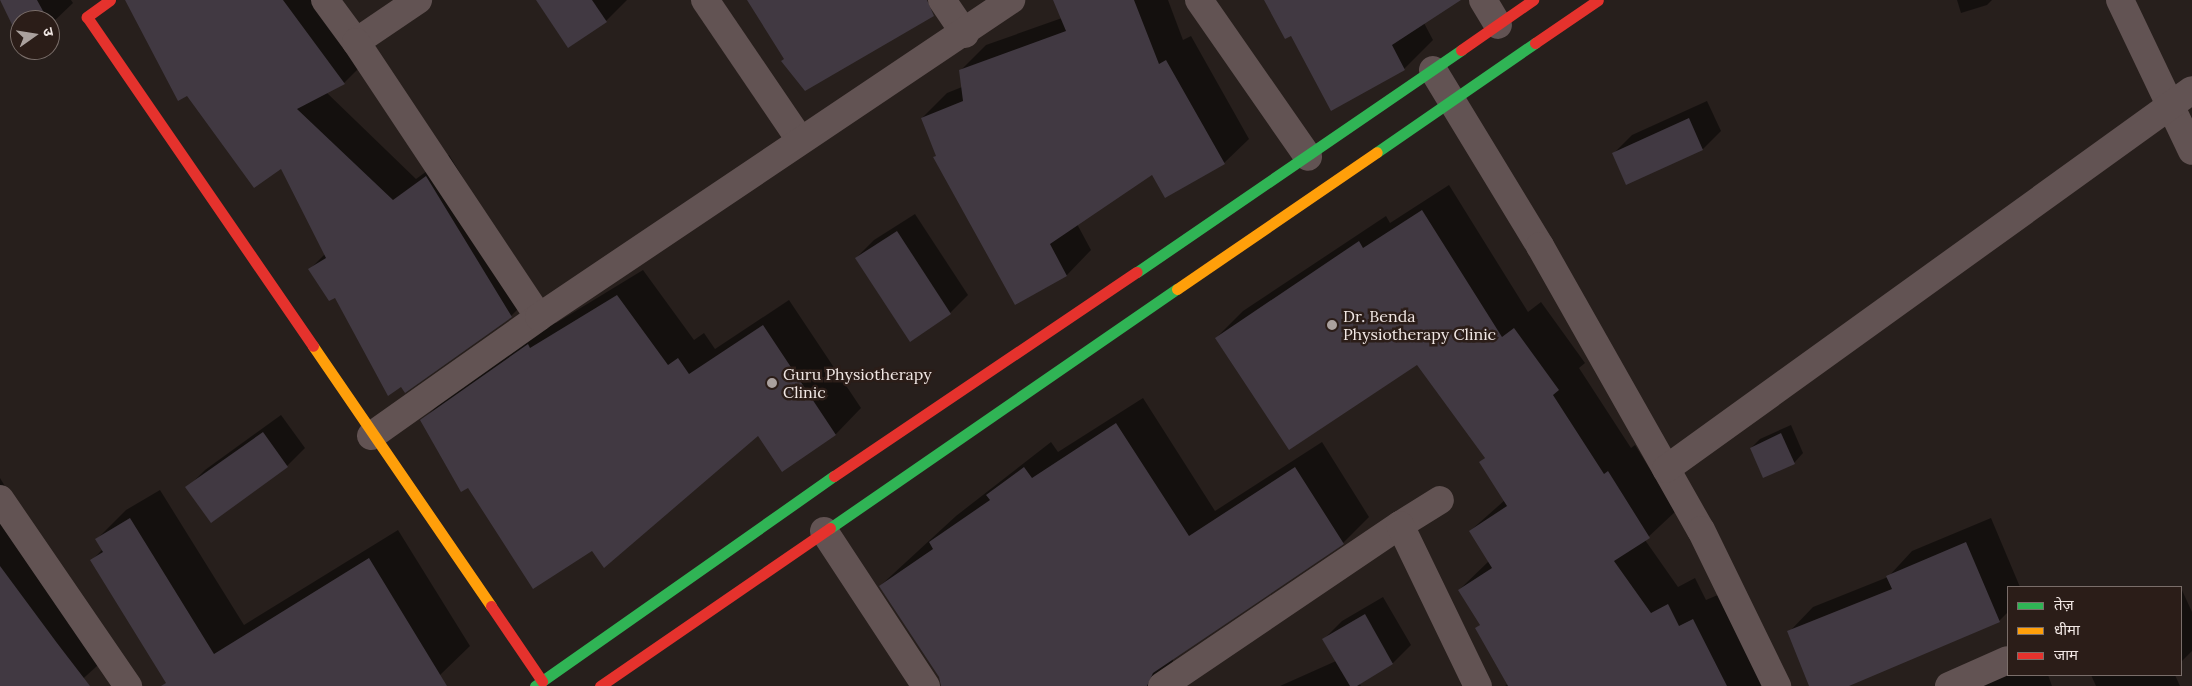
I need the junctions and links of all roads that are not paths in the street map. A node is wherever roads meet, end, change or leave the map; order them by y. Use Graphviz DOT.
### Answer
graph roads {
  1 [pos="110,0"];
  2 [pos="325,0"];
  3 [pos="418,0"];
  4 [pos="705,0"];
  5 [pos="942,0"];
  6 [pos="1011,0"];
  7 [pos="1199,0"];
  8 [pos="1483,0"];
  9 [pos="1533,0"];
  10 [pos="1598,0"];
  11 [pos="2120,0"];
  12 [pos="1498,25"];
  13 [pos="965,34"];
  14 [pos="356,42"];
  15 [pos="1433,70"];
  16 [pos="2181,96"];
  17 [pos="1453,99"];
  18 [pos="800,140"];
  19 [pos="2192,151"];
  20 [pos="1308,157"];
  21 [pos="539,317"];
  22 [pos="372,436"];
  23 [pos="1666,469"];
  24 [pos="0,499"];
  25 [pos="1440,500"];
  26 [pos="1400,525"];
  27 [pos="824,531"];
  28 [pos="2007,660"];
  29 [pos="539,684"];
  30 [pos="128,686"];
  31 [pos="600,686"];
  32 [pos="926,686"];
  33 [pos="1162,686"];
  34 [pos="1478,686"];
  35 [pos="1777,686"];
  36 [pos="1949,686"];
  1 -- 22 [label="street"];
  2 -- 14 [label="street"];
  3 -- 14 [label="street"];
  4 -- 18 [label="street"];
  5 -- 13 [label="street"];
  6 -- 13 [label="street"];
  7 -- 20 [label="street"];
  8 -- 12 [label="street"];
  9 -- 12 [label="street"];
  10 -- 17 [label="street"];
  11 -- 16 [label="street"];
  12 -- 15 [label="street"];
  13 -- 18 [label="street"];
  14 -- 21 [label="street"];
  15 -- 17 [label="street"];
  15 -- 20 [label="street"];
  16 -- 19 [label="street"];
  16 -- 23 [label="street"];
  17 -- 23 [label="street"];
  17 -- 27 [label="street"];
  18 -- 21 [label="street"];
  20 -- 29 [label="street"];
  21 -- 22 [label="street"];
  22 -- 29 [label="street"];
  23 -- 35 [label="street"];
  24 -- 30 [label="street"];
  25 -- 26 [label="street"];
  26 -- 33 [label="street"];
  26 -- 34 [label="street"];
  27 -- 31 [label="street"];
  27 -- 32 [label="street"];
  28 -- 36 [label="street"];
}
